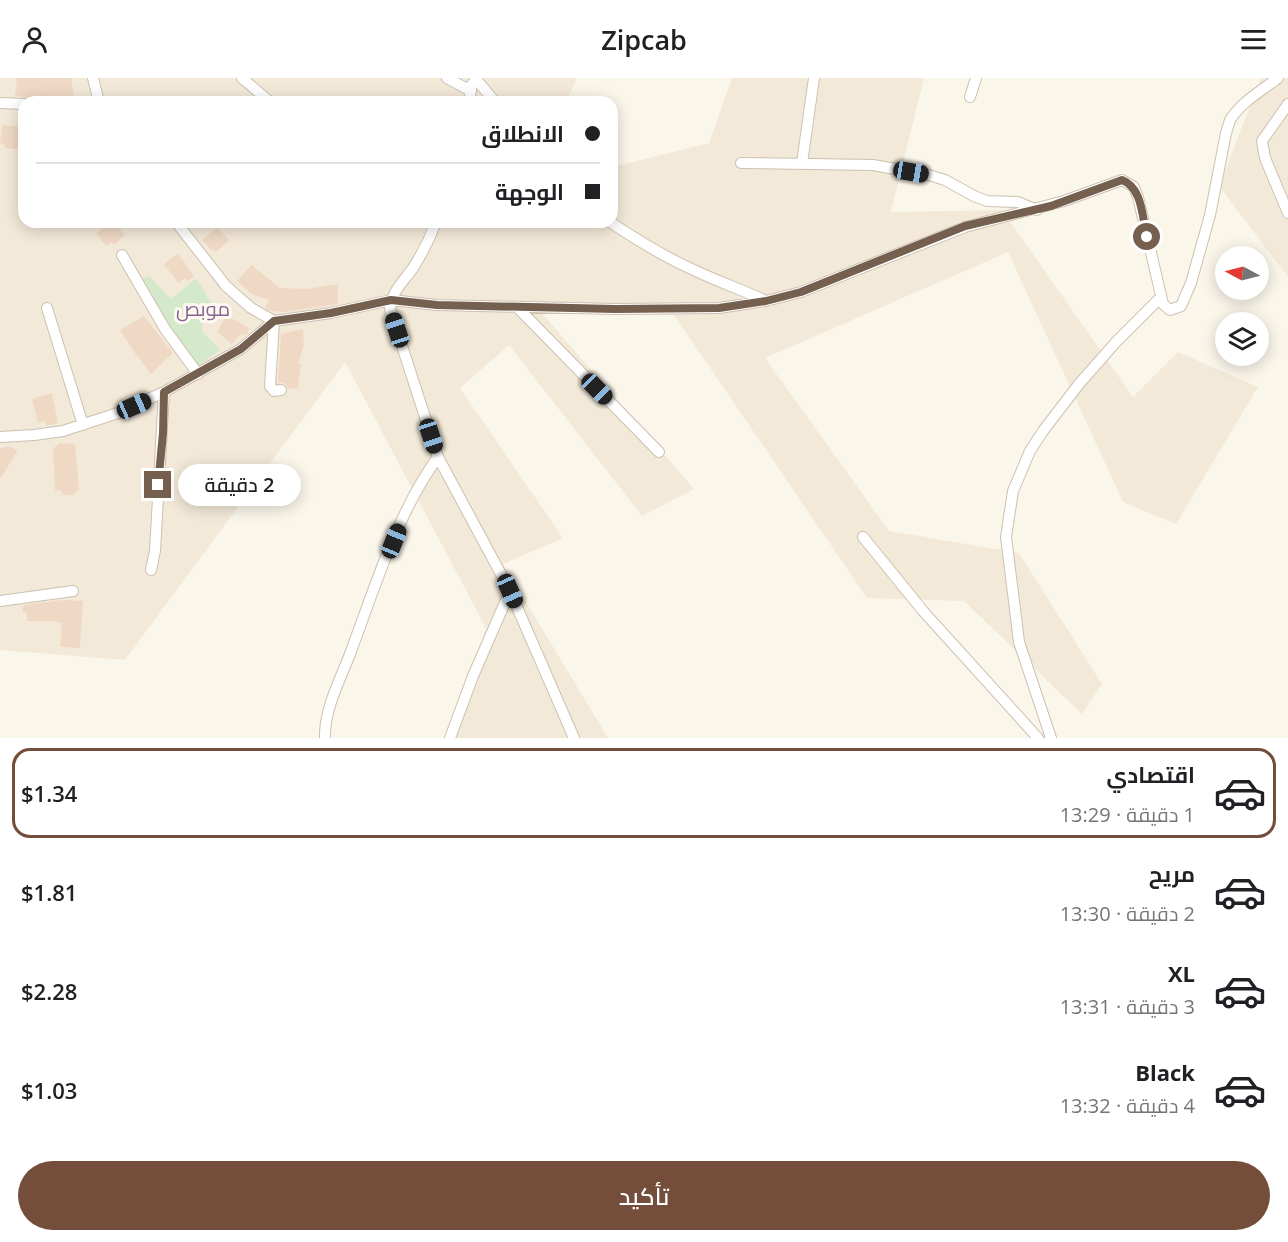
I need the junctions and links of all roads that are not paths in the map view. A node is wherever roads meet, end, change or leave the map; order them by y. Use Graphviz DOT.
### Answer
graph roads {
  1 [pos="93,78"];
  2 [pos="242,78"];
  3 [pos="447,78"];
  4 [pos="474,78"];
  5 [pos="814,78"];
  6 [pos="976,78"];
  7 [pos="1278,78"];
  8 [pos="98,96"];
  9 [pos="263,96"];
  10 [pos="470,96"];
  11 [pos="490,96"];
  12 [pos="970,98"];
  13 [pos="0,103"];
  14 [pos="18,104"];
  15 [pos="1288,104"];
  16 [pos="741,163"];
  17 [pos="802,163"];
  18 [pos="1037,210"];
  19 [pos="1288,213"];
  20 [pos="618,227"];
  21 [pos="181,228"];
  22 [pos="431,228"];
  23 [pos="122,255"];
  24 [pos="1161,297"];
  25 [pos="391,300"];
  26 [pos="766,301"];
  27 [pos="517,307"];
  28 [pos="47,308"];
  29 [pos="274,321"];
  30 [pos="198,374"];
  31 [pos="281,390"];
  32 [pos="164,392"];
  33 [pos="83,426"];
  34 [pos="0,437"];
  35 [pos="659,452"];
  36 [pos="438,457"];
  37 [pos="862,537"];
  38 [pos="151,570"];
  39 [pos="73,591"];
  40 [pos="510,591"];
  41 [pos="0,602"];
  42 [pos="325,738"];
  43 [pos="450,738"];
  44 [pos="574,738"];
  45 [pos="1038,738"];
  46 [pos="1051,738"];
  1 -- 8 [label="street"];
  2 -- 9 [label="street"];
  3 -- 10 [label="street"];
  4 -- 10 [label="street"];
  4 -- 11 [label="street"];
  5 -- 17 [label="street"];
  6 -- 12 [label="street"];
  7 -- 24 [label="street"];
  13 -- 14 [label="street"];
  15 -- 19 [label="street"];
  16 -- 17 [label="street"];
  17 -- 18 [label="street"];
  18 -- 24 [label="street"];
  18 -- 26 [label="street"];
  20 -- 26 [label="street"];
  21 -- 29 [label="street"];
  22 -- 25 [label="street"];
  23 -- 30 [label="street"];
  24 -- 46 [label="street"];
  25 -- 27 [label="street"];
  25 -- 29 [label="street"];
  25 -- 36 [label="street"];
  26 -- 27 [label="street"];
  27 -- 35 [label="street"];
  28 -- 33 [label="street"];
  29 -- 30 [label="street"];
  29 -- 31 [label="street"];
  30 -- 32 [label="street"];
  32 -- 33 [label="street"];
  32 -- 38 [label="street"];
  33 -- 34 [label="street"];
  36 -- 40 [label="street"];
  36 -- 42 [label="street"];
  37 -- 45 [label="street"];
  39 -- 41 [label="street"];
  40 -- 43 [label="street"];
  40 -- 44 [label="street"];
}
